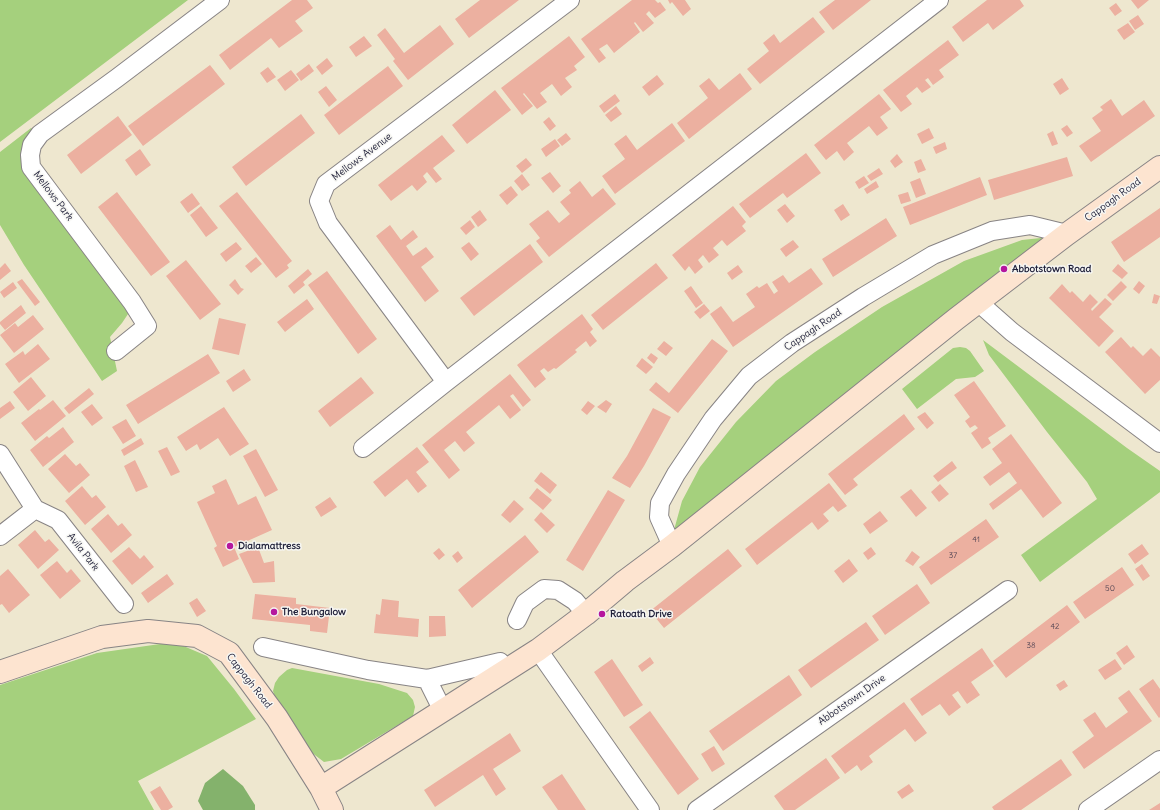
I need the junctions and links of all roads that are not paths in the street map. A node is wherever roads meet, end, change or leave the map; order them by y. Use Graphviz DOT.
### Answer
graph roads {
  1 [pos="220,0"];
  2 [pos="570,0"];
  3 [pos="939,0"];
  4 [pos="1160,167"];
  5 [pos="1066,234"];
  6 [pos="978,302"];
  7 [pos="116,351"];
  8 [pos="446,382"];
  9 [pos="1160,443"];
  10 [pos="363,448"];
  11 [pos="0,454"];
  12 [pos="36,509"];
  13 [pos="0,536"];
  14 [pos="672,546"];
  15 [pos="1008,590"];
  16 [pos="124,604"];
  17 [pos="586,614"];
  18 [pos="518,620"];
  19 [pos="263,646"];
  20 [pos="538,650"];
  21 [pos="506,671"];
  22 [pos="0,672"];
  23 [pos="427,679"];
  24 [pos="443,711"];
  25 [pos="1160,760"];
  26 [pos="322,788"];
  27 [pos="332,810"];
  28 [pos="650,810"];
  29 [pos="697,810"];
  30 [pos="1088,810"];
  1 -- 7 [label="street, Mellows Park"];
  2 -- 8 [label="street, Mellows Avenue"];
  3 -- 8 [label="street"];
  4 -- 5 [label="street, Cappagh Road"];
  5 -- 6 [label="street, Cappagh Road"];
  5 -- 14 [label="street, Cappagh Road"];
  6 -- 9 [label="street"];
  6 -- 14 [label="street, Cappagh Road"];
  8 -- 10 [label="street"];
  11 -- 12 [label="street"];
  12 -- 13 [label="street"];
  12 -- 16 [label="street, Avila Park"];
  14 -- 17 [label="street, Cappagh Road"];
  15 -- 29 [label="street, Abbotstown Drive"];
  17 -- 18 [label="street"];
  17 -- 20 [label="street, Cappagh Road"];
  19 -- 23 [label="street"];
  20 -- 21 [label="street, Cappagh Road"];
  20 -- 28 [label="street"];
  21 -- 23 [label="street"];
  21 -- 24 [label="street, Cappagh Road"];
  22 -- 26 [label="street, Cappagh Road"];
  23 -- 24 [label="street"];
  24 -- 26 [label="street, Cappagh Road"];
  25 -- 30 [label="street"];
  26 -- 27 [label="street"];
}
